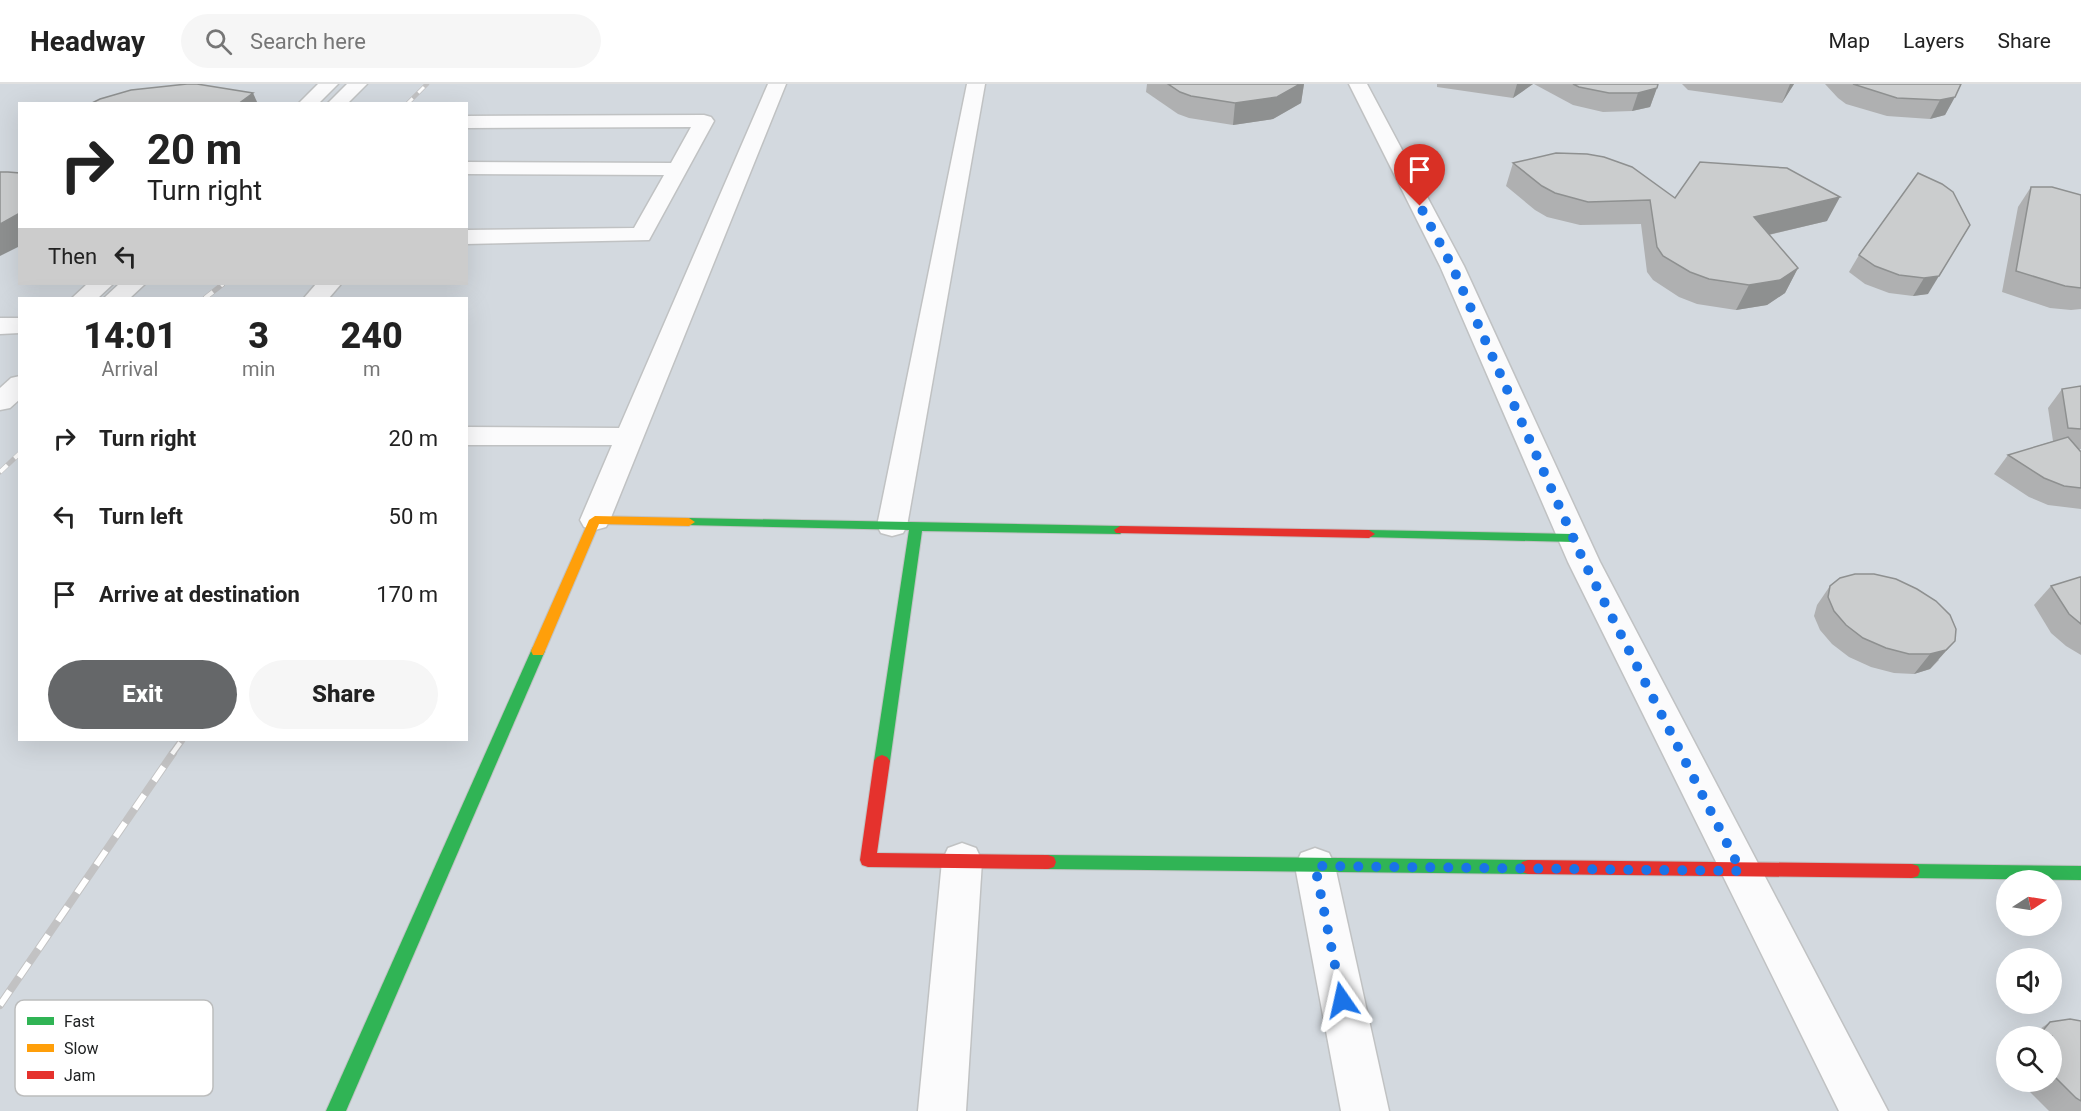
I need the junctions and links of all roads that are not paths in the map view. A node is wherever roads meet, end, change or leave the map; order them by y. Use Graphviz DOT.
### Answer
graph roads {
  1 [pos="329,84"];
  2 [pos="358,84"];
  3 [pos="777,84"];
  4 [pos="976,84"];
  5 [pos="1358,84"];
  6 [pos="309,102"];
  7 [pos="338,102"];
  8 [pos="468,122"];
  9 [pos="468,168"];
  10 [pos="677,169"];
  11 [pos="468,237"];
  12 [pos="100,285"];
  13 [pos="132,285"];
  14 [pos="328,285"];
  15 [pos="85,297"];
  16 [pos="117,297"];
  17 [pos="317,297"];
  18 [pos="18,325"];
  19 [pos="0,326"];
  20 [pos="18,386"];
  21 [pos="0,402"];
  22 [pos="468,436"];
  23 [pos="630,437"];
  24 [pos="595,520"];
  25 [pos="904,526"];
  26 [pos="1573,538"];
  27 [pos="962,861"];
  28 [pos="1315,866"];
  29 [pos="1741,871"];
  30 [pos="2081,873"];
  31 [pos="336,1111"];
  32 [pos="942,1111"];
  33 [pos="1365,1111"];
  34 [pos="1864,1111"];
  1 -- 6 [label="street"];
  2 -- 7 [label="street"];
  3 -- 23 [label="street"];
  4 -- 25 [label="street"];
  5 -- 26 [label="street"];
  8 -- 10 [label="street"];
  9 -- 10 [label="street"];
  10 -- 11 [label="street"];
  12 -- 15 [label="street"];
  13 -- 16 [label="street"];
  14 -- 17 [label="street"];
  18 -- 19 [label="street"];
  20 -- 21 [label="street"];
  22 -- 23 [label="street"];
  23 -- 24 [label="street"];
  24 -- 25 [label="street"];
  24 -- 31 [label="street"];
  25 -- 26 [label="street"];
  25 -- 27 [label="street"];
  26 -- 29 [label="street"];
  27 -- 28 [label="street"];
  27 -- 32 [label="street"];
  28 -- 29 [label="street"];
  28 -- 33 [label="street"];
  29 -- 30 [label="street"];
  29 -- 34 [label="street"];
}
